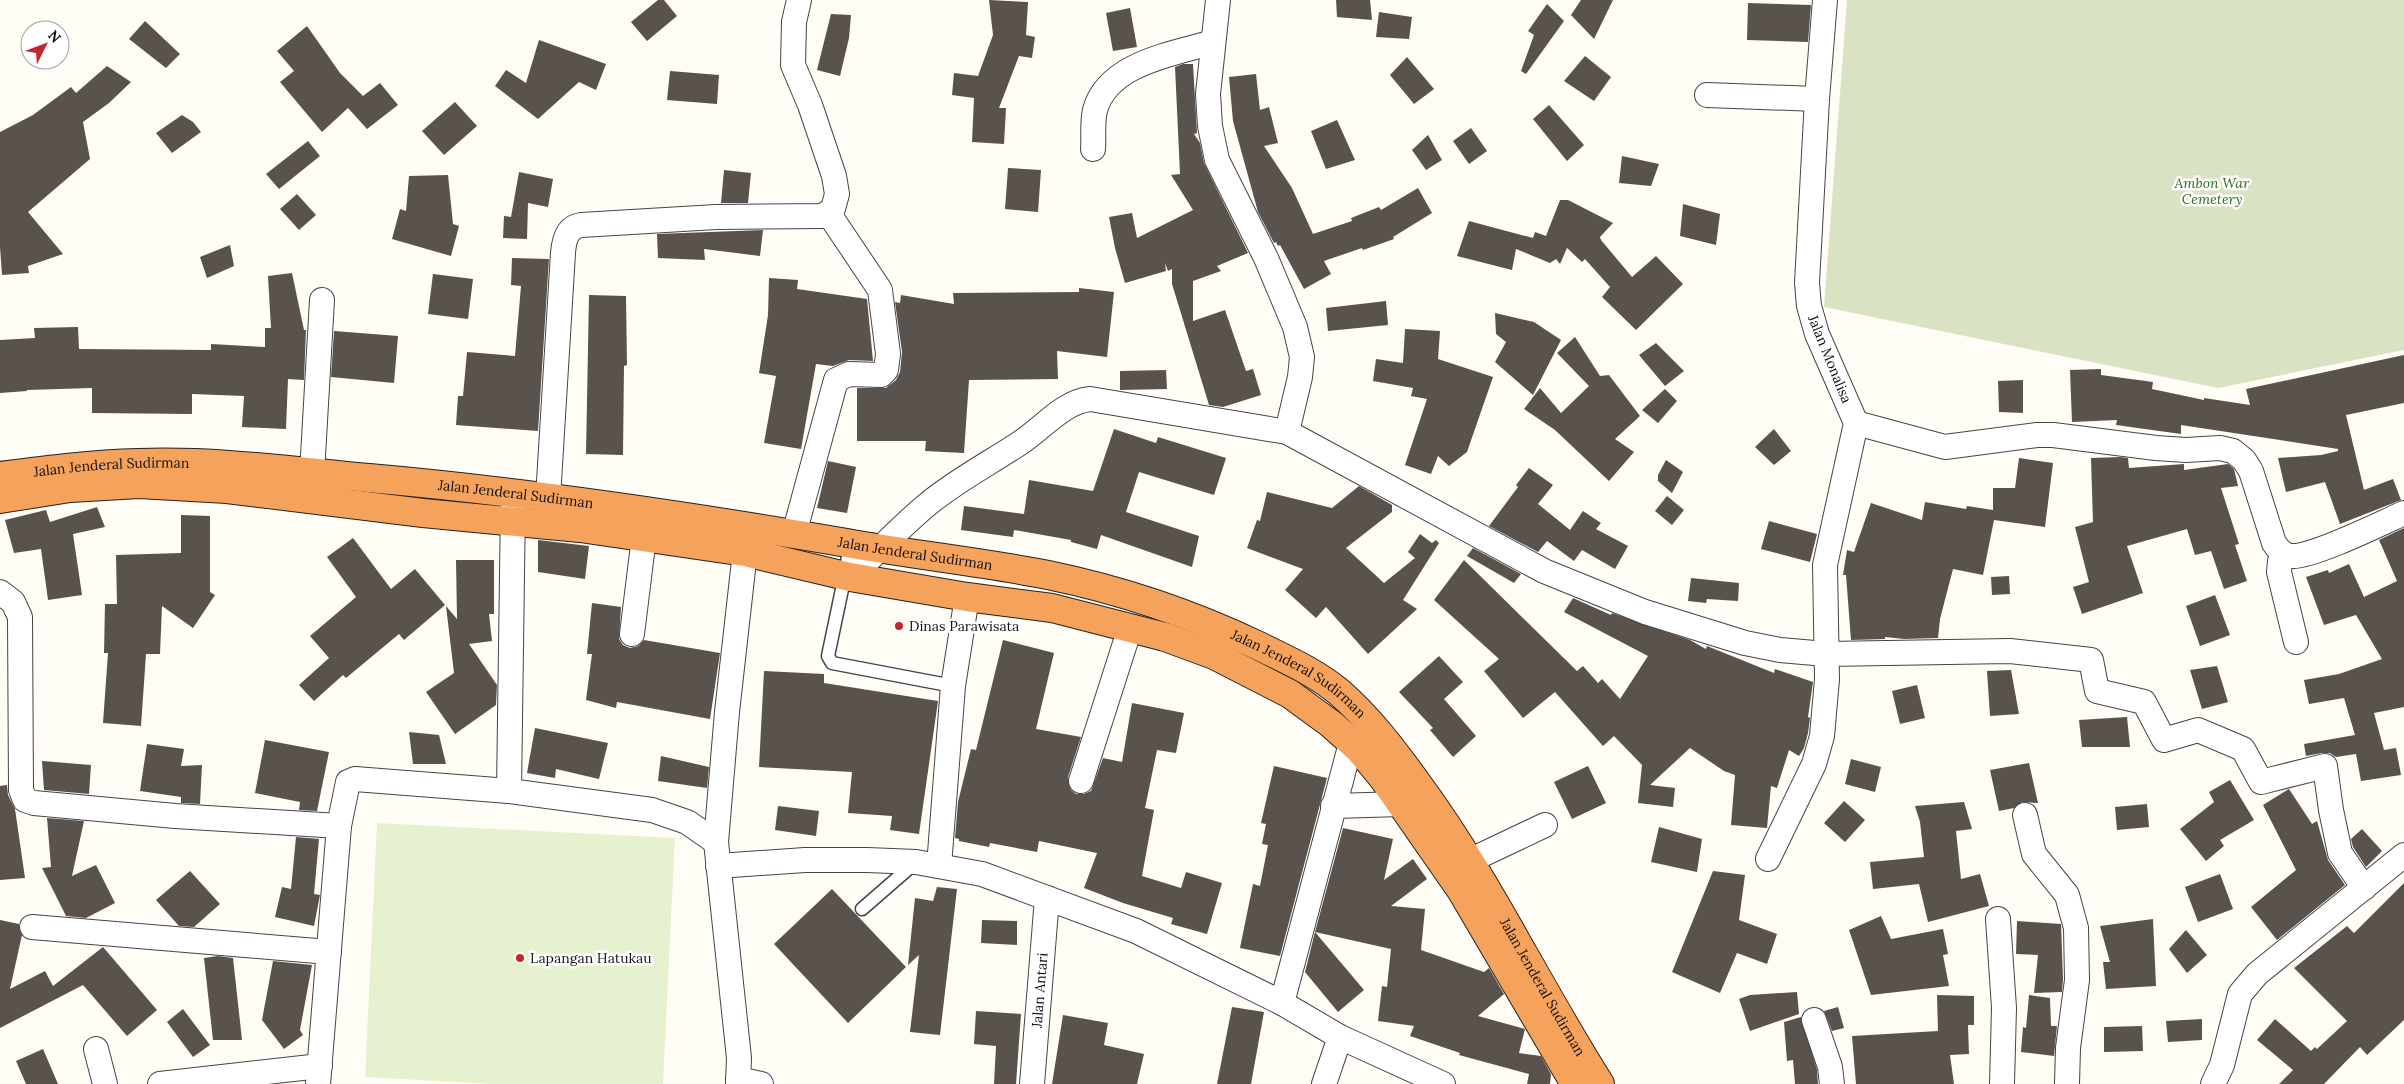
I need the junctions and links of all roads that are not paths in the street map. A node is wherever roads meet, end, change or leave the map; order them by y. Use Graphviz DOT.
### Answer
graph roads {
  1 [pos="800,0"];
  2 [pos="1218,0"];
  3 [pos="1825,0"];
  4 [pos="1213,42"];
  5 [pos="1707,95"];
  6 [pos="1817,99"];
  7 [pos="1093,149"];
  8 [pos="829,214"];
  9 [pos="322,300"];
  10 [pos="1856,422"];
  11 [pos="1287,432"];
  12 [pos="312,473"];
  13 [pos="0,476"];
  14 [pos="548,498"];
  15 [pos="0,499"];
  16 [pos="512,507"];
  17 [pos="2404,513"];
  18 [pos="794,534"];
  19 [pos="644,537"];
  20 [pos="850,544"];
  21 [pos="882,549"];
  22 [pos="745,552"];
  23 [pos="2284,554"];
  24 [pos="848,576"];
  25 [pos="0,592"];
  26 [pos="968,597"];
  27 [pos="1130,628"];
  28 [pos="632,634"];
  29 [pos="2296,642"];
  30 [pos="1826,654"];
  31 [pos="953,686"];
  32 [pos="1351,743"];
  33 [pos="1081,781"];
  34 [pos="509,791"];
  35 [pos="1402,804"];
  36 [pos="1333,806"];
  37 [pos="2025,815"];
  38 [pos="1545,825"];
  39 [pos="339,826"];
  40 [pos="716,842"];
  41 [pos="2404,855"];
  42 [pos="1768,859"];
  43 [pos="1469,861"];
  44 [pos="928,864"];
  45 [pos="718,866"];
  46 [pos="2364,888"];
  47 [pos="1047,898"];
  48 [pos="862,909"];
  49 [pos="1998,920"];
  50 [pos="32,927"];
  51 [pos="329,952"];
  52 [pos="1282,1003"];
  53 [pos="1814,1020"];
  54 [pos="1340,1036"];
  55 [pos="96,1049"];
  56 [pos="319,1075"];
  57 [pos="746,1082"];
  58 [pos="105,1084"];
  59 [pos="160,1084"];
  60 [pos="1032,1084"];
  61 [pos="1324,1084"];
  62 [pos="1443,1084"];
  63 [pos="1574,1084"];
  64 [pos="1600,1084"];
  65 [pos="1832,1084"];
  66 [pos="2002,1084"];
  67 [pos="2067,1084"];
  68 [pos="2213,1084"];
  1 -- 8 [label="street"];
  2 -- 4 [label="street"];
  3 -- 6 [label="street, Jalan Monalisa"];
  4 -- 7 [label="street"];
  4 -- 11 [label="street"];
  5 -- 6 [label="street"];
  6 -- 10 [label="street, Jalan Monalisa"];
  8 -- 14 [label="street"];
  8 -- 18 [label="street"];
  9 -- 12 [label="street"];
  10 -- 23 [label="street"];
  10 -- 30 [label="street"];
  11 -- 21 [label="street"];
  11 -- 30 [label="street"];
  12 -- 13 [label="highway, Jalan Jenderal Sudirman"];
  12 -- 16 [label="highway, Jalan Jenderal Sudirman"];
  14 -- 16 [label="highway, Jalan Jenderal Sudirman"];
  14 -- 18 [label="highway, Jalan Jenderal Sudirman"];
  15 -- 16 [label="highway, Jalan Jenderal Sudirman"];
  16 -- 19 [label="highway, Jalan Jenderal Sudirman"];
  16 -- 34 [label="street"];
  17 -- 23 [label="street"];
  18 -- 20 [label="highway, Jalan Jenderal Sudirman"];
  19 -- 22 [label="highway, Jalan Jenderal Sudirman"];
  19 -- 28 [label="street"];
  20 -- 21 [label="highway, Jalan Jenderal Sudirman"];
  20 -- 24 [label="lane"];
  21 -- 24 [label="street"];
  21 -- 43 [label="highway, Jalan Jenderal Sudirman"];
  22 -- 24 [label="highway, Jalan Jenderal Sudirman"];
  22 -- 40 [label="street"];
  23 -- 29 [label="street"];
  24 -- 26 [label="highway, Jalan Jenderal Sudirman"];
  24 -- 31 [label="lane"];
  25 -- 39 [label="street"];
  26 -- 27 [label="highway, Jalan Jenderal Sudirman"];
  26 -- 31 [label="street"];
  27 -- 32 [label="highway, Jalan Jenderal Sudirman"];
  27 -- 33 [label="street"];
  30 -- 42 [label="street"];
  30 -- 46 [label="street"];
  31 -- 44 [label="street"];
  32 -- 35 [label="highway, Jalan Jenderal Sudirman"];
  32 -- 36 [label="street"];
  34 -- 39 [label="street"];
  34 -- 40 [label="street"];
  35 -- 36 [label="street"];
  35 -- 63 [label="highway, Jalan Jenderal Sudirman"];
  36 -- 52 [label="street"];
  37 -- 67 [label="street"];
  38 -- 43 [label="street"];
  39 -- 51 [label="street"];
  40 -- 45 [label="street"];
  41 -- 46 [label="street"];
  43 -- 64 [label="highway, Jalan Jenderal Sudirman"];
  44 -- 45 [label="street"];
  44 -- 47 [label="street"];
  44 -- 48 [label="lane"];
  45 -- 57 [label="street"];
  46 -- 68 [label="street"];
  47 -- 52 [label="street"];
  47 -- 60 [label="street, Jalan Antari"];
  49 -- 66 [label="street"];
  50 -- 51 [label="street"];
  51 -- 56 [label="street"];
  52 -- 54 [label="street"];
  53 -- 65 [label="street"];
  54 -- 61 [label="street"];
  54 -- 62 [label="street"];
  55 -- 58 [label="street"];
  56 -- 59 [label="street"];
}
